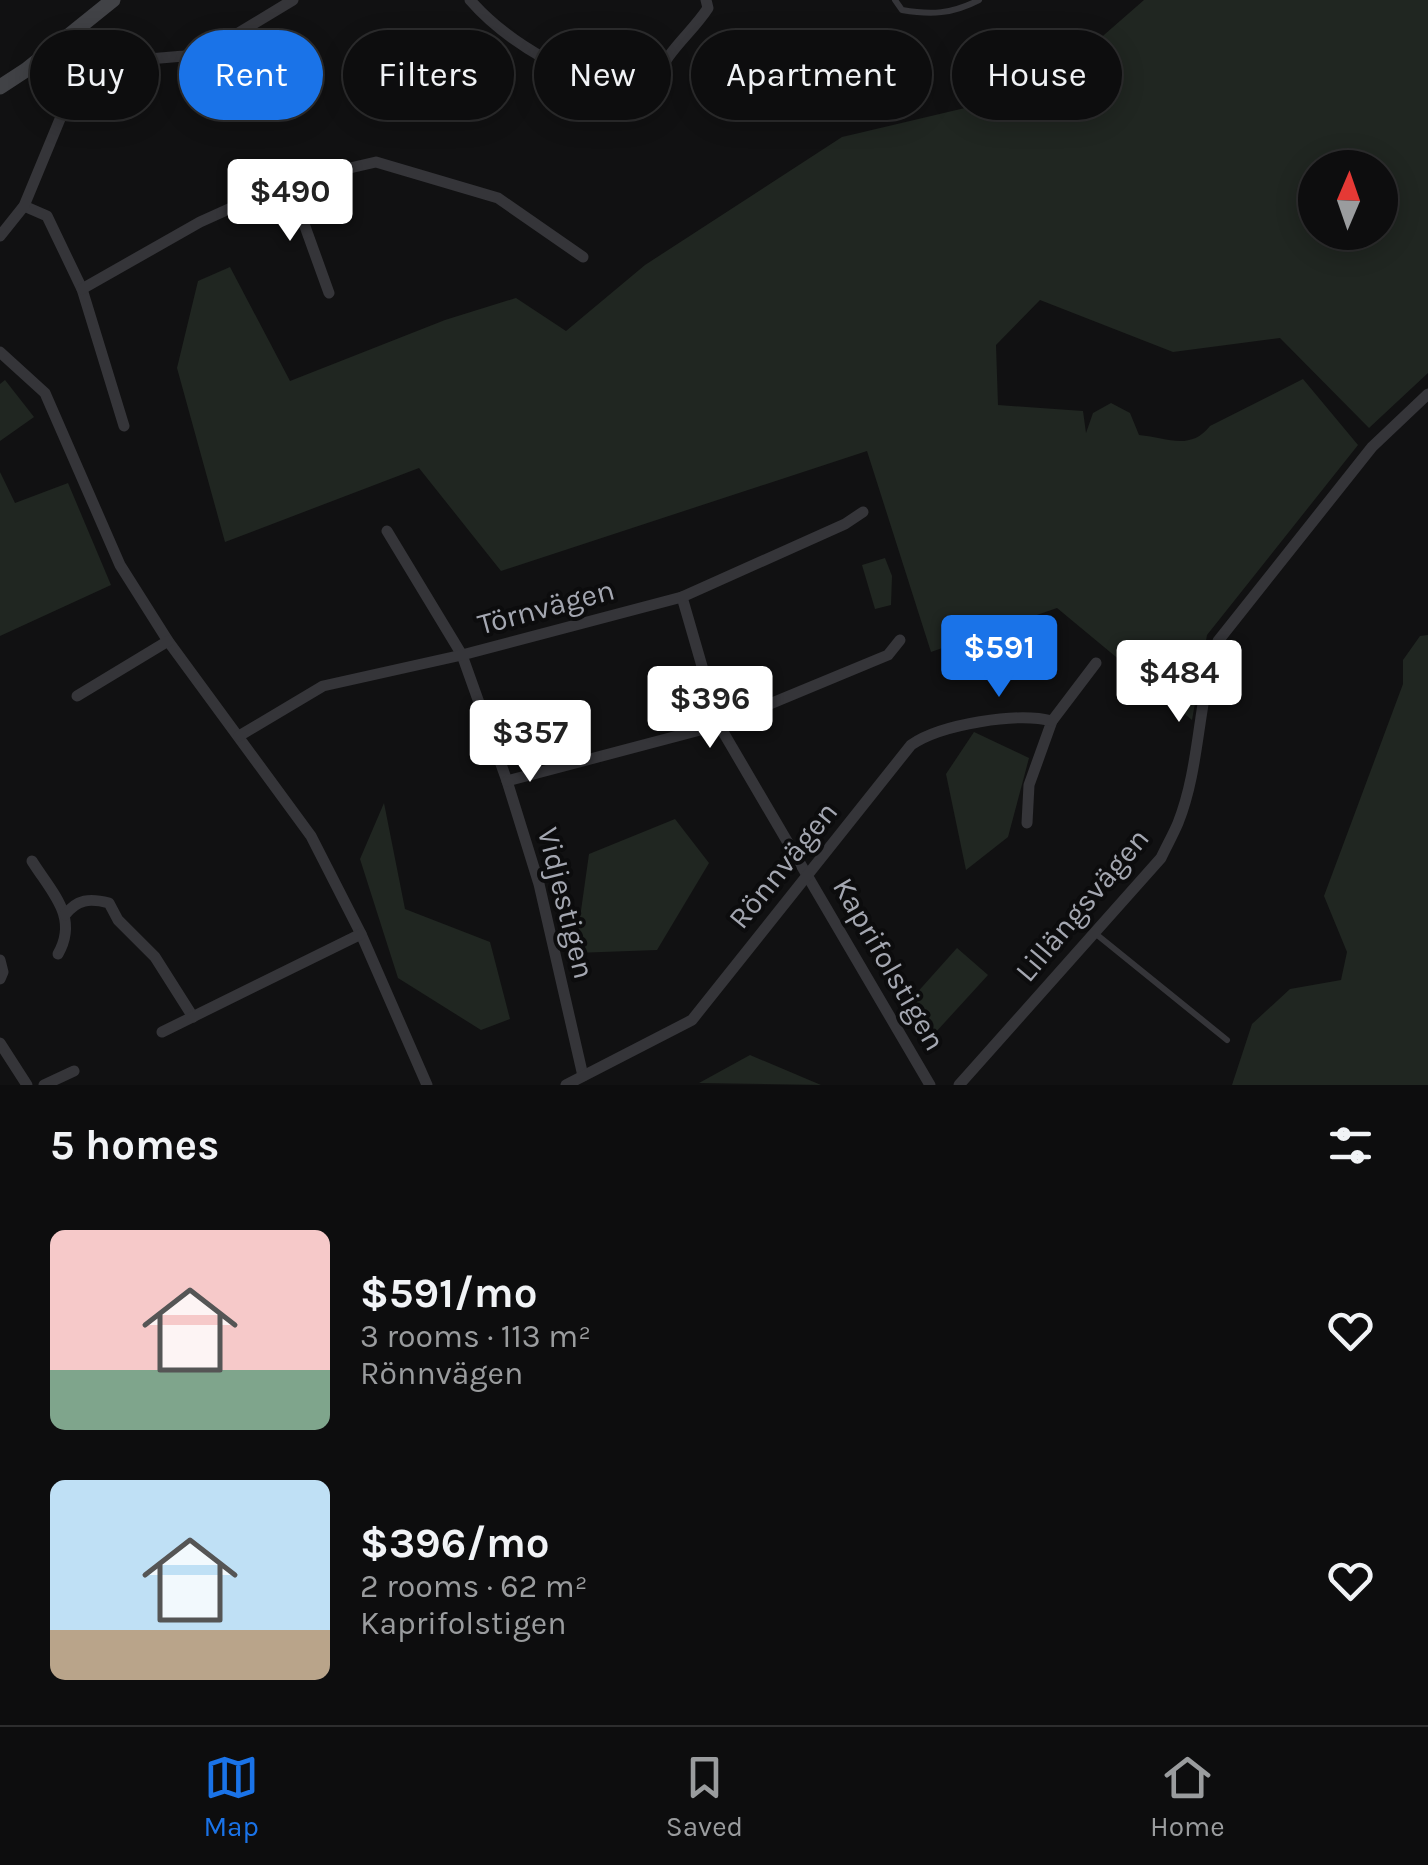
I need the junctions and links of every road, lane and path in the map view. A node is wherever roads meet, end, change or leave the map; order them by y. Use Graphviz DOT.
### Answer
graph roads {
  1 [pos="113,0"];
  2 [pos="293,0"];
  3 [pos="470,0"];
  4 [pos="706,0"];
  5 [pos="895,0"];
  6 [pos="979,0"];
  7 [pos="0,86"];
  8 [pos="290,182"];
  9 [pos="24,206"];
  10 [pos="0,236"];
  11 [pos="583,257"];
  12 [pos="82,289"];
  13 [pos="329,292"];
  14 [pos="0,352"];
  15 [pos="1428,394"];
  16 [pos="124,426"];
  17 [pos="863,512"];
  18 [pos="387,531"];
  19 [pos="682,597"];
  20 [pos="900,640"];
  21 [pos="168,641"];
  22 [pos="462,655"];
  23 [pos="1096,663"];
  24 [pos="77,696"];
  25 [pos="1052,721"];
  26 [pos="719,725"];
  27 [pos="239,736"];
  28 [pos="508,781"];
  29 [pos="1026,823"];
  30 [pos="32,861"];
  31 [pos="808,875"];
  32 [pos="65,915"];
  33 [pos="1094,933"];
  34 [pos="361,934"];
  35 [pos="58,954"];
  36 [pos="0,960"];
  37 [pos="0,980"];
  38 [pos="192,1016"];
  39 [pos="162,1032"];
  40 [pos="1227,1040"];
  41 [pos="0,1043"];
  42 [pos="74,1071"];
  43 [pos="583,1076"];
  44 [pos="27,1085"];
  45 [pos="44,1085"];
  46 [pos="427,1085"];
  47 [pos="566,1085"];
  48 [pos="930,1085"];
  49 [pos="960,1085"];
  1 -- 7 [label="main road"];
  2 -- 9 [label="street"];
  3 -- 4 [label="street"];
  5 -- 6 [label="lane"];
  8 -- 11 [label="street"];
  8 -- 12 [label="street"];
  8 -- 13 [label="street"];
  9 -- 10 [label="street"];
  9 -- 12 [label="street"];
  12 -- 16 [label="street"];
  14 -- 21 [label="street"];
  15 -- 33 [label="street, Lillängsvägen"];
  17 -- 19 [label="street, Törnvägen"];
  18 -- 22 [label="street, Vidjestigen"];
  19 -- 22 [label="street, Törnvägen"];
  19 -- 26 [label="street, Kaprifolstigen"];
  20 -- 26 [label="street"];
  21 -- 24 [label="street"];
  21 -- 27 [label="street"];
  22 -- 27 [label="street, Törnvägen"];
  22 -- 28 [label="street, Vidjestigen"];
  23 -- 25 [label="street"];
  25 -- 29 [label="street"];
  25 -- 31 [label="street, Rönnvägen"];
  26 -- 28 [label="street"];
  26 -- 31 [label="street, Kaprifolstigen"];
  27 -- 34 [label="street"];
  28 -- 43 [label="street, Vidjestigen"];
  30 -- 32 [label="street"];
  31 -- 43 [label="street, Rönnvägen"];
  31 -- 48 [label="street, Kaprifolstigen"];
  32 -- 35 [label="street"];
  32 -- 38 [label="street"];
  33 -- 40 [label="lane"];
  33 -- 49 [label="street, Lillängsvägen"];
  34 -- 38 [label="street"];
  34 -- 46 [label="street"];
  36 -- 37 [label="street"];
  38 -- 39 [label="street"];
  41 -- 44 [label="street"];
  42 -- 45 [label="street"];
  43 -- 47 [label="street, Rönnvägen"];
}
